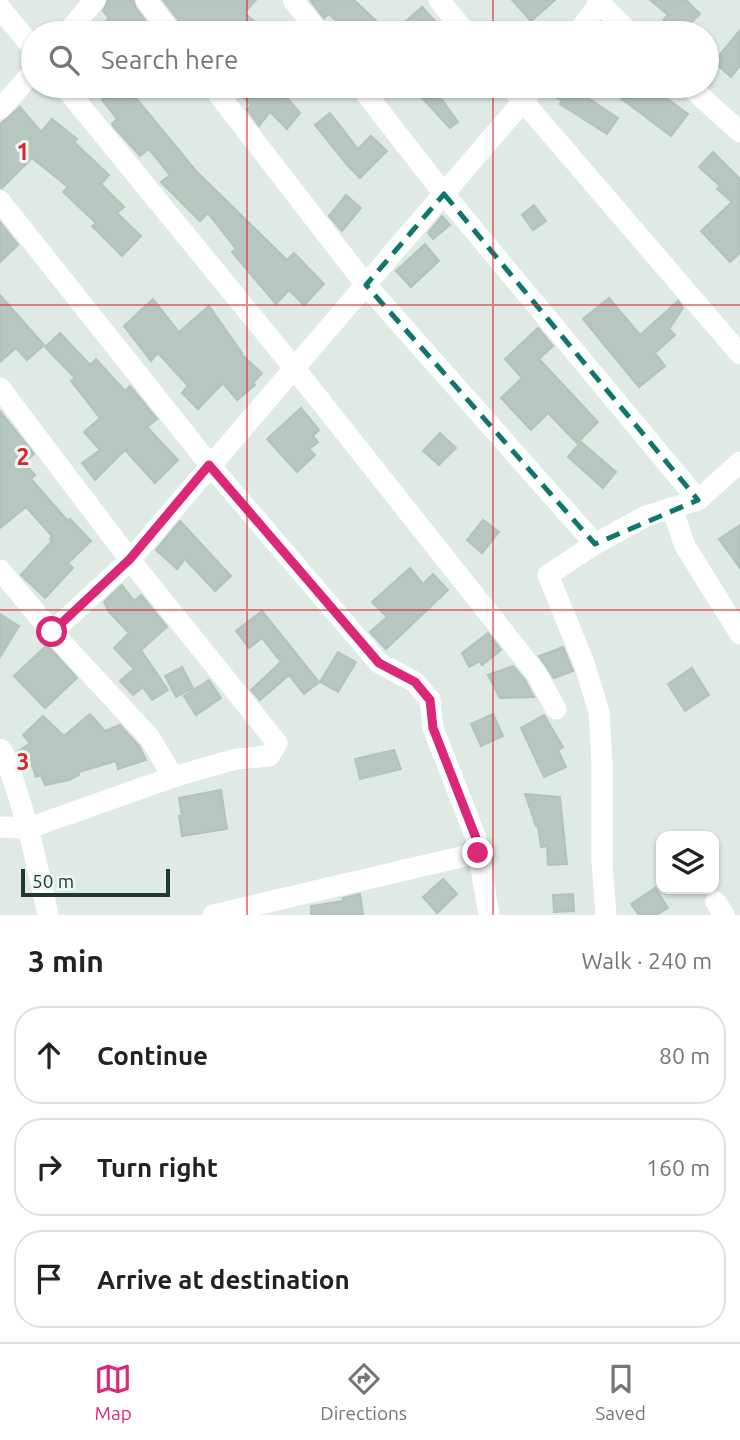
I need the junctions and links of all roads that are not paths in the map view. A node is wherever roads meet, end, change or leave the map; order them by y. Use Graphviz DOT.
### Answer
graph roads {
  1 [pos="95,0"];
  2 [pos="146,0"];
  3 [pos="293,0"];
  4 [pos="439,0"];
  5 [pos="598,2"];
  6 [pos="0,8"];
  7 [pos="77,21"];
  8 [pos="163,21"];
  9 [pos="310,21"];
  10 [pos="456,21"];
  11 [pos="585,21"];
  12 [pos="618,21"];
  13 [pos="21,33"];
  14 [pos="21,85"];
  15 [pos="74,98"];
  16 [pos="221,98"];
  17 [pos="369,98"];
  18 [pos="518,98"];
  19 [pos="529,98"];
  20 [pos="702,98"];
  21 [pos="0,109"];
  22 [pos="740,132"];
  23 [pos="444,194"];
  24 [pos="0,201"];
  25 [pos="366,285"];
  26 [pos="740,354"];
  27 [pos="295,369"];
  28 [pos="0,388"];
  29 [pos="740,462"];
  30 [pos="209,465"];
  31 [pos="698,500"];
  32 [pos="672,508"];
  33 [pos="595,544"];
  34 [pos="130,559"];
  35 [pos="0,570"];
  36 [pos="52,632"];
  37 [pos="740,634"];
  38 [pos="555,709"];
  39 [pos="0,749"];
  40 [pos="173,777"];
  41 [pos="0,827"];
  42 [pos="29,828"];
  43 [pos="478,853"];
  44 [pos="48,915"];
  45 [pos="213,915"];
  46 [pos="489,915"];
  47 [pos="606,915"];
  1 -- 7 [label="street"];
  2 -- 8 [label="street"];
  3 -- 9 [label="street"];
  4 -- 10 [label="street"];
  5 -- 11 [label="street"];
  5 -- 12 [label="street"];
  6 -- 13 [label="street"];
  14 -- 21 [label="street"];
  15 -- 27 [label="street"];
  16 -- 25 [label="street"];
  17 -- 23 [label="street"];
  18 -- 23 [label="street"];
  19 -- 26 [label="street"];
  20 -- 22 [label="street"];
  23 -- 25 [label="street"];
  23 -- 31 [label="street"];
  24 -- 30 [label="street"];
  25 -- 27 [label="street"];
  25 -- 33 [label="street"];
  27 -- 30 [label="street"];
  27 -- 38 [label="street"];
  28 -- 34 [label="street"];
  29 -- 31 [label="street"];
  30 -- 34 [label="street"];
  30 -- 43 [label="street"];
  31 -- 32 [label="street"];
  32 -- 33 [label="street"];
  32 -- 37 [label="street"];
  33 -- 47 [label="street"];
  34 -- 36 [label="street"];
  34 -- 40 [label="street"];
  35 -- 36 [label="street"];
  36 -- 40 [label="street"];
  39 -- 42 [label="street"];
  40 -- 42 [label="street"];
  41 -- 42 [label="street"];
  42 -- 44 [label="street"];
  43 -- 45 [label="street"];
  43 -- 46 [label="street"];
}
